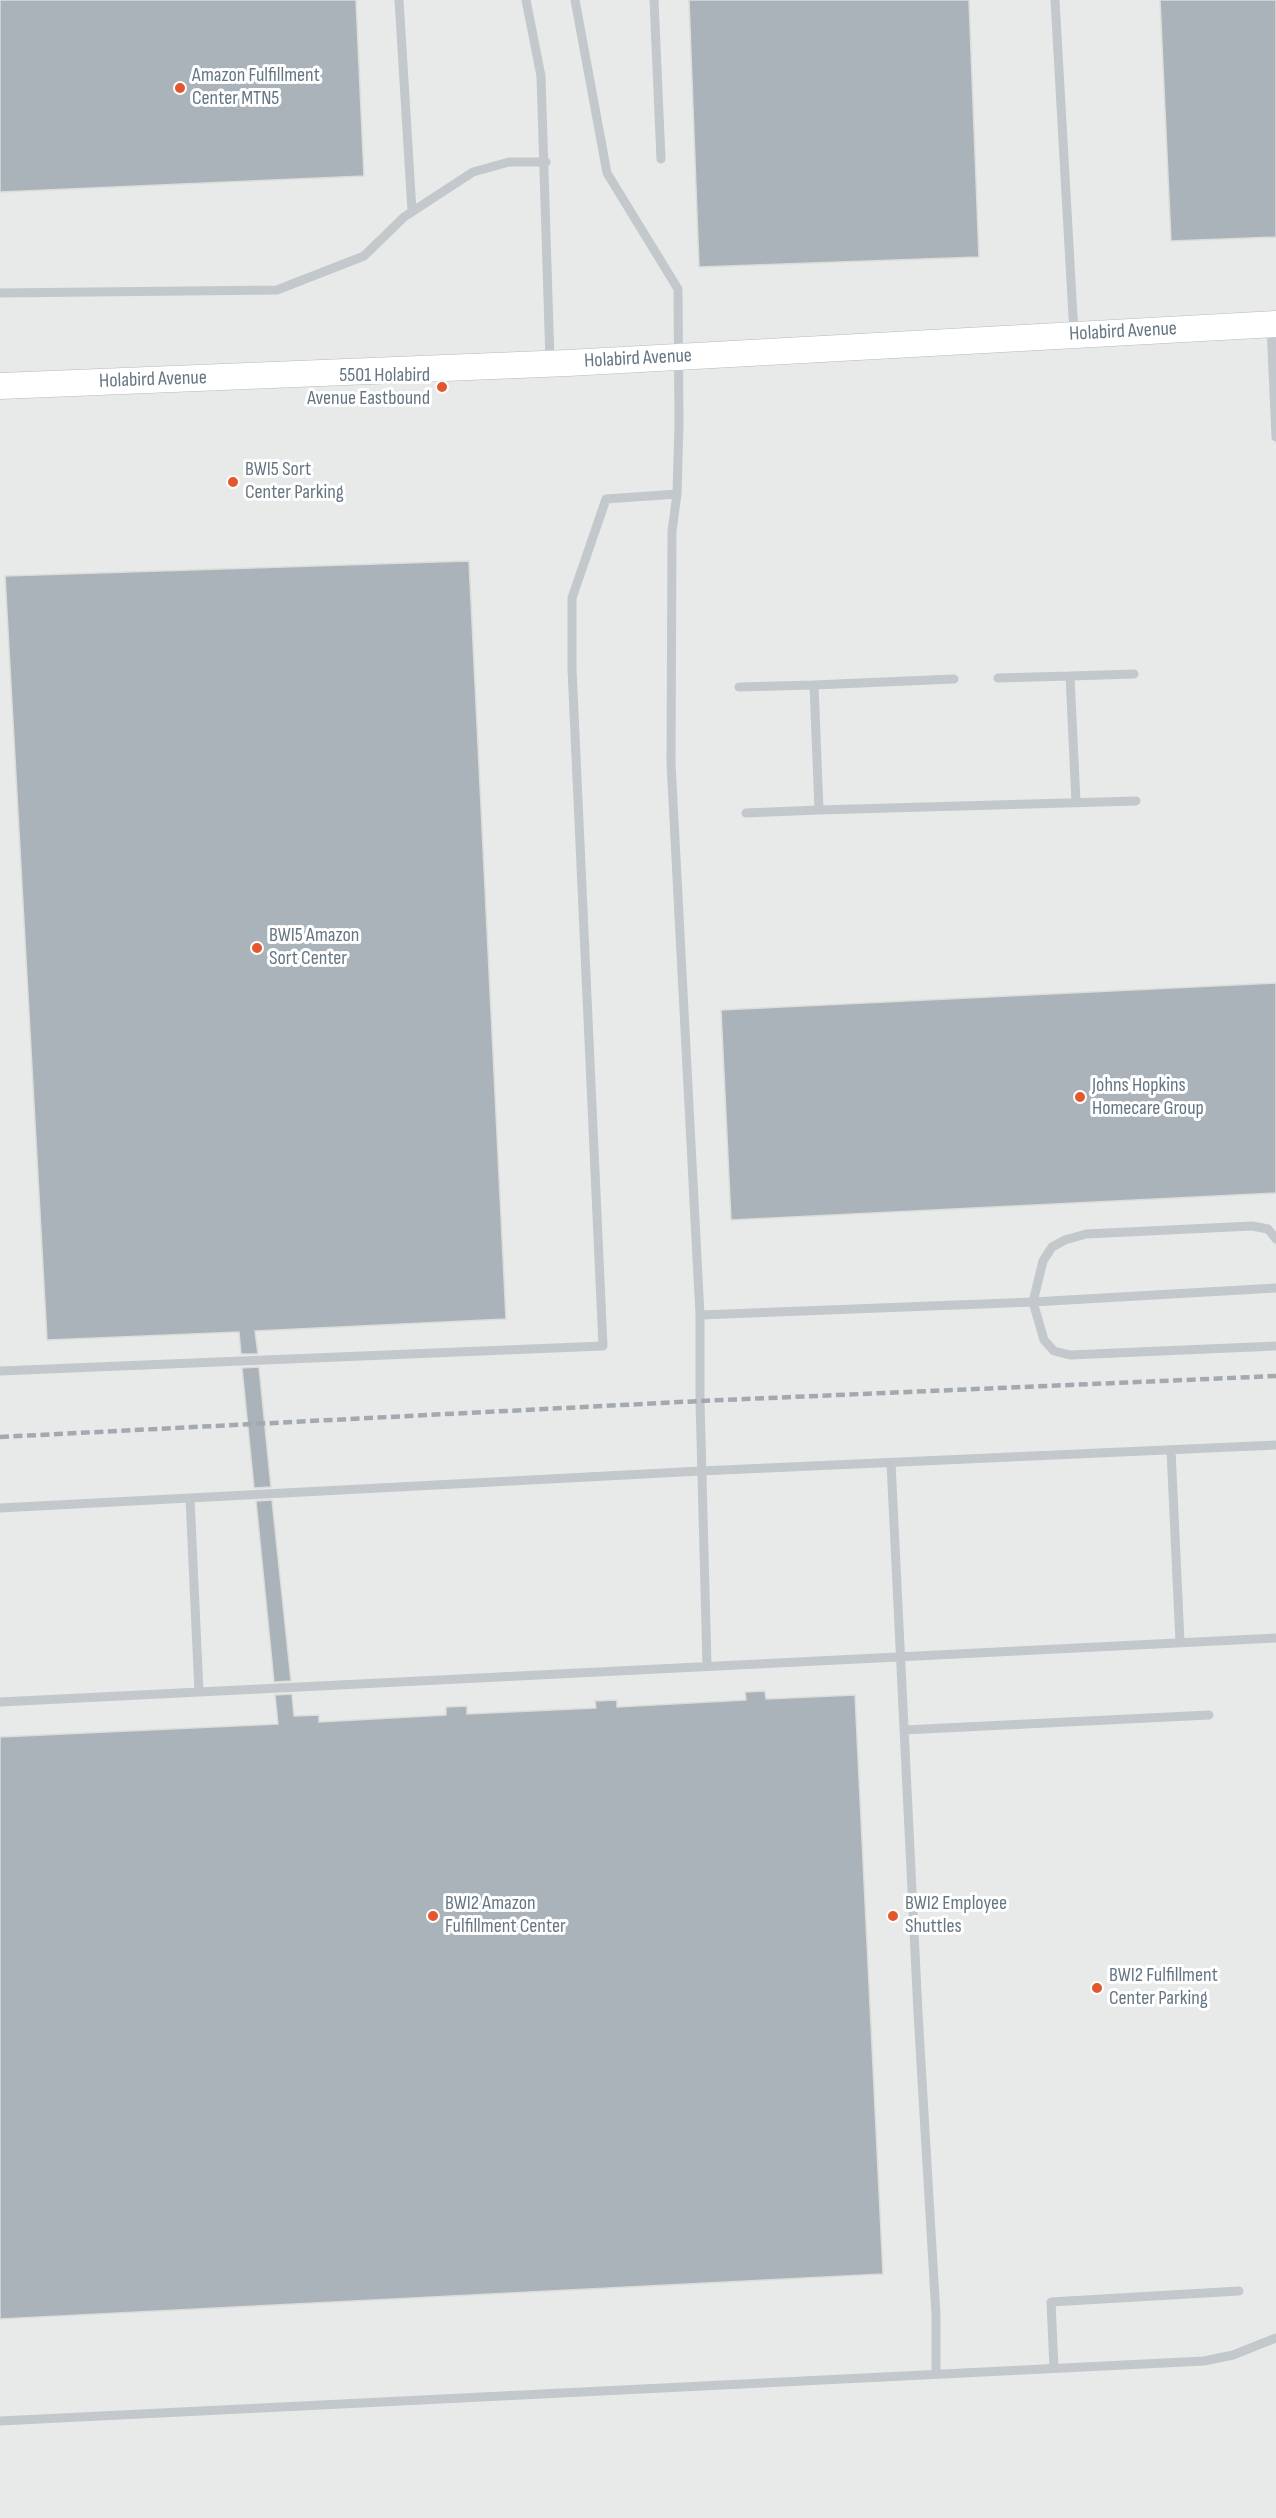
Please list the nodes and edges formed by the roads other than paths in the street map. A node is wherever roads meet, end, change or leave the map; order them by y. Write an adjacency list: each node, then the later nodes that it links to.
1 (399, 0): 8 (lane)
2 (526, 0): 7 (lane)
3 (575, 0): 12 (lane)
4 (654, 0): 6 (lane)
5 (1054, 0): 11 (lane)
6 (661, 159)
7 (546, 162): 8 (lane); 13 (lane)
8 (412, 211): 9 (lane)
9 (0, 293)
10 (1274, 324): 11 (main road, Holabird Avenue); 15 (lane)
11 (1074, 334): 12 (main road, Holabird Avenue)
12 (678, 357): 13 (main road, Holabird Avenue); 16 (lane)
13 (550, 363): 14 (main road, Holabird Avenue)
14 (0, 386)
15 (1276, 437)
16 (677, 494): 30 (lane); 32 (lane)
17 (1134, 675): 18 (lane)
18 (1070, 676): 19 (lane); 24 (lane)
19 (998, 678)
20 (954, 679): 21 (lane)
21 (814, 685): 22 (lane); 25 (lane)
22 (739, 687)
23 (1137, 801): 24 (lane)
24 (1076, 802): 25 (lane)
25 (819, 810): 26 (lane)
26 (746, 813)
27 (1276, 1239): 29 (lane)
28 (1276, 1288): 29 (lane)
29 (1033, 1302): 30 (lane); 31 (lane)
30 (700, 1315): 36 (lane)
31 (1276, 1346)
32 (0, 1371)
33 (1276, 1445): 34 (lane)
34 (1171, 1450): 35 (lane); 40 (lane)
35 (891, 1462): 36 (lane); 41 (lane)
36 (701, 1471): 37 (lane); 42 (lane)
37 (190, 1498): 38 (lane); 43 (lane)
38 (0, 1508)
39 (1276, 1638): 40 (lane)
40 (1180, 1642): 41 (lane)
41 (900, 1655): 42 (lane); 46 (lane)
42 (707, 1665): 43 (lane)
43 (199, 1692): 44 (lane)
44 (0, 1702)
45 (1209, 1715): 46 (lane)
46 (904, 1730): 50 (lane)
47 (1239, 2291): 49 (lane)
48 (1276, 2338): 49 (lane)
49 (1054, 2368): 50 (lane)
50 (936, 2374): 51 (lane)
51 (0, 2421)

